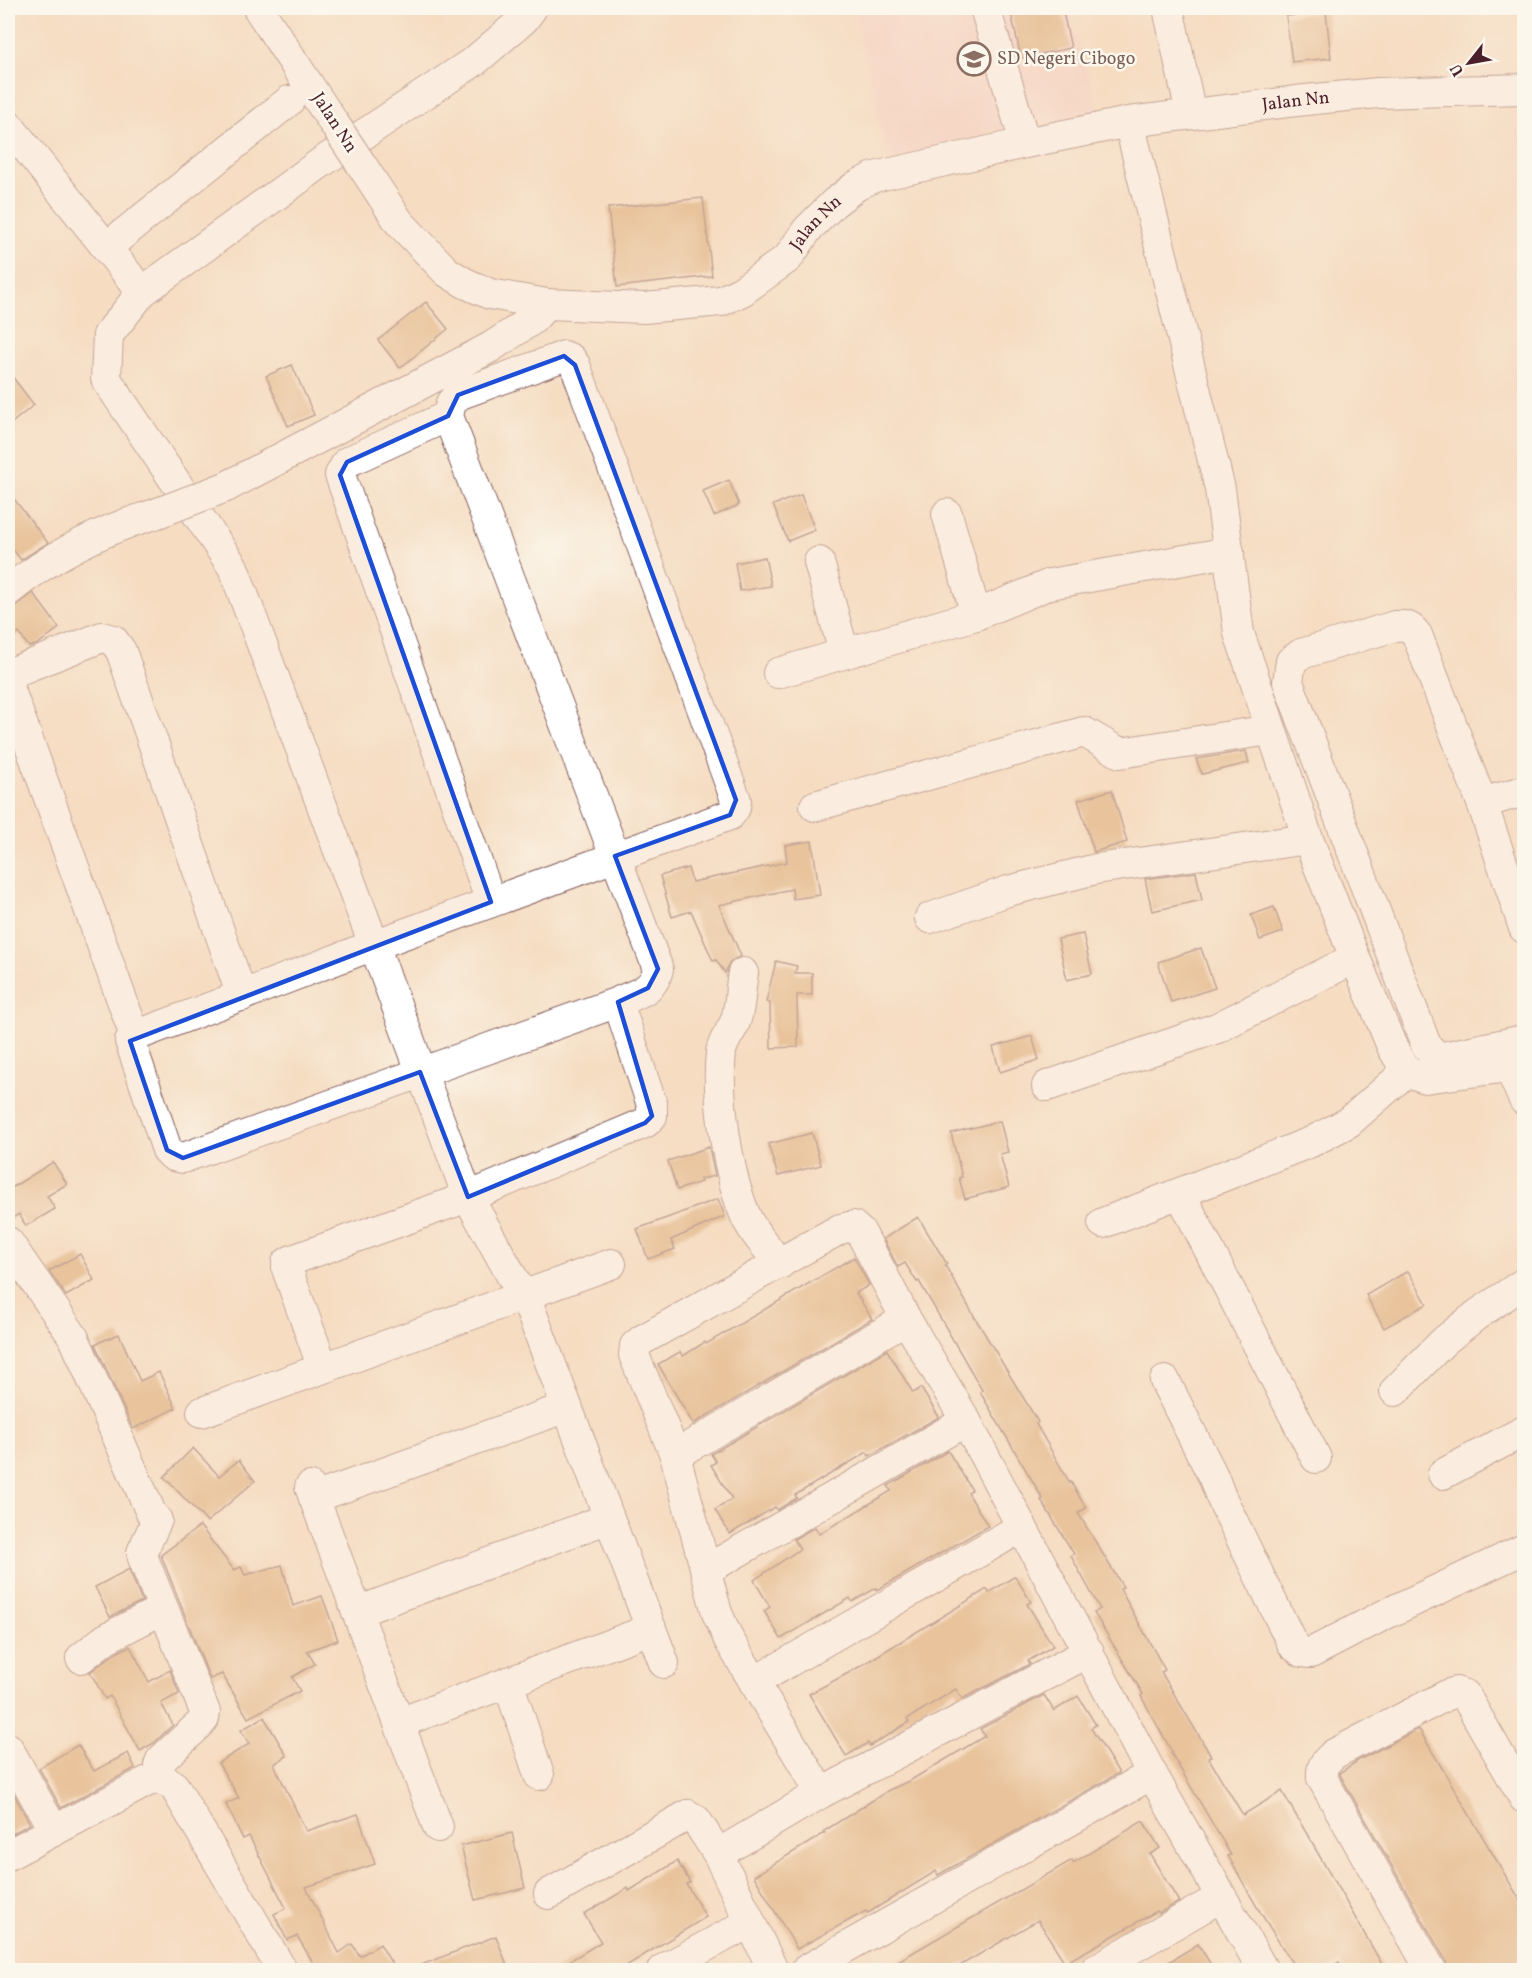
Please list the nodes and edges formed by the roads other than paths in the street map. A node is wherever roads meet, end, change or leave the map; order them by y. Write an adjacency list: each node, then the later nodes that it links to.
1 (258, 8): 13 (street, Jalan Nn, bridge)
2 (532, 8): 12 (street)
3 (985, 8): 10 (street)
4 (1168, 8): 7 (street)
5 (1524, 89): 7 (street, Jalan Nn)
6 (289, 101): 11 (street)
7 (1191, 114): 8 (street, Jalan Nn)
8 (1130, 122): 10 (street, Jalan Nn); 16 (street)
9 (8, 125): 11 (street)
10 (1025, 143): 13 (street, Jalan Nn)
11 (107, 247): 12 (street)
12 (142, 292): 31 (street)
13 (547, 304): 18 (street, bridge)
14 (448, 416): 27 (street); 27 (street); 28 (street)
15 (947, 514): 19 (street)
16 (1230, 552): 19 (street); 22 (street)
17 (819, 562): 20 (street)
18 (8, 591)
19 (976, 615): 20 (street)
20 (844, 653): 21 (street)
21 (778, 673)
22 (1270, 730): 25 (street); 26 (street)
23 (1524, 792): 24 (street)
24 (1482, 803): 30 (street); 37 (street)
25 (815, 806)
26 (1308, 839): 29 (street); 32 (street)
27 (615, 856): 28 (street); 35 (street)
28 (491, 902): 31 (street)
29 (930, 918)
30 (1524, 927)
31 (374, 945): 34 (street); 39 (street)
32 (1355, 957): 38 (street); 40 (street)
33 (743, 973): 47 (street)
34 (242, 996): 36 (street); 36 (street)
35 (618, 1002): 39 (street); 43 (street)
36 (135, 1036): 39 (street)
37 (1515, 1053): 38 (street); 41 (street)
38 (1407, 1071): 42 (street)
39 (420, 1072): 43 (street)
40 (1047, 1086)
41 (1524, 1100)
42 (1180, 1193): 44 (street); 59 (street)
43 (468, 1197): 49 (street); 51 (street)
44 (1103, 1223)
45 (8, 1242): 65 (street)
46 (611, 1264): 49 (street)
47 (780, 1264): 50 (street); 58 (street)
48 (1524, 1283): 53 (street)
49 (522, 1296): 51 (street); 54 (street)
50 (906, 1319): 56 (street); 58 (street)
51 (323, 1368): 55 (street)
52 (1165, 1381): 63 (street)
53 (1395, 1390)
54 (567, 1407): 61 (street); 66 (street)
55 (202, 1412)
56 (966, 1421): 62 (street); 64 (street)
57 (1524, 1431): 60 (street)
58 (675, 1455): 64 (street)
59 (1316, 1458)
60 (1443, 1474)
61 (609, 1518): 66 (street); 67 (street)
62 (1022, 1527): 68 (street); 72 (street)
63 (1524, 1549)
64 (706, 1570): 72 (street)
65 (163, 1609): 69 (street); 77 (street)
66 (357, 1612): 73 (street)
67 (651, 1629): 70 (street); 71 (street)
68 (1089, 1652): 75 (street); 78 (street)
69 (81, 1658)
70 (664, 1663)
71 (508, 1682): 73 (street); 76 (street)
72 (754, 1682): 78 (street)
73 (399, 1723): 80 (street)
74 (8, 1748): 81 (street)
75 (1152, 1774): 85 (street); 90 (street)
76 (539, 1775)
77 (162, 1779): 81 (street); 87 (street)
78 (821, 1793): 82 (street)
79 (1524, 1798): 93 (street)
80 (438, 1827)
81 (54, 1831): 83 (street)
82 (718, 1854): 84 (street); 86 (street)
83 (8, 1855)
84 (549, 1894)
85 (1221, 1897): 91 (street); 92 (street)
86 (749, 1923): 88 (street); 89 (street)
87 (282, 1971)
88 (662, 1971)
89 (773, 1971)
90 (806, 1971)
91 (1095, 1971)
92 (1263, 1971)
93 (1431, 1971)

